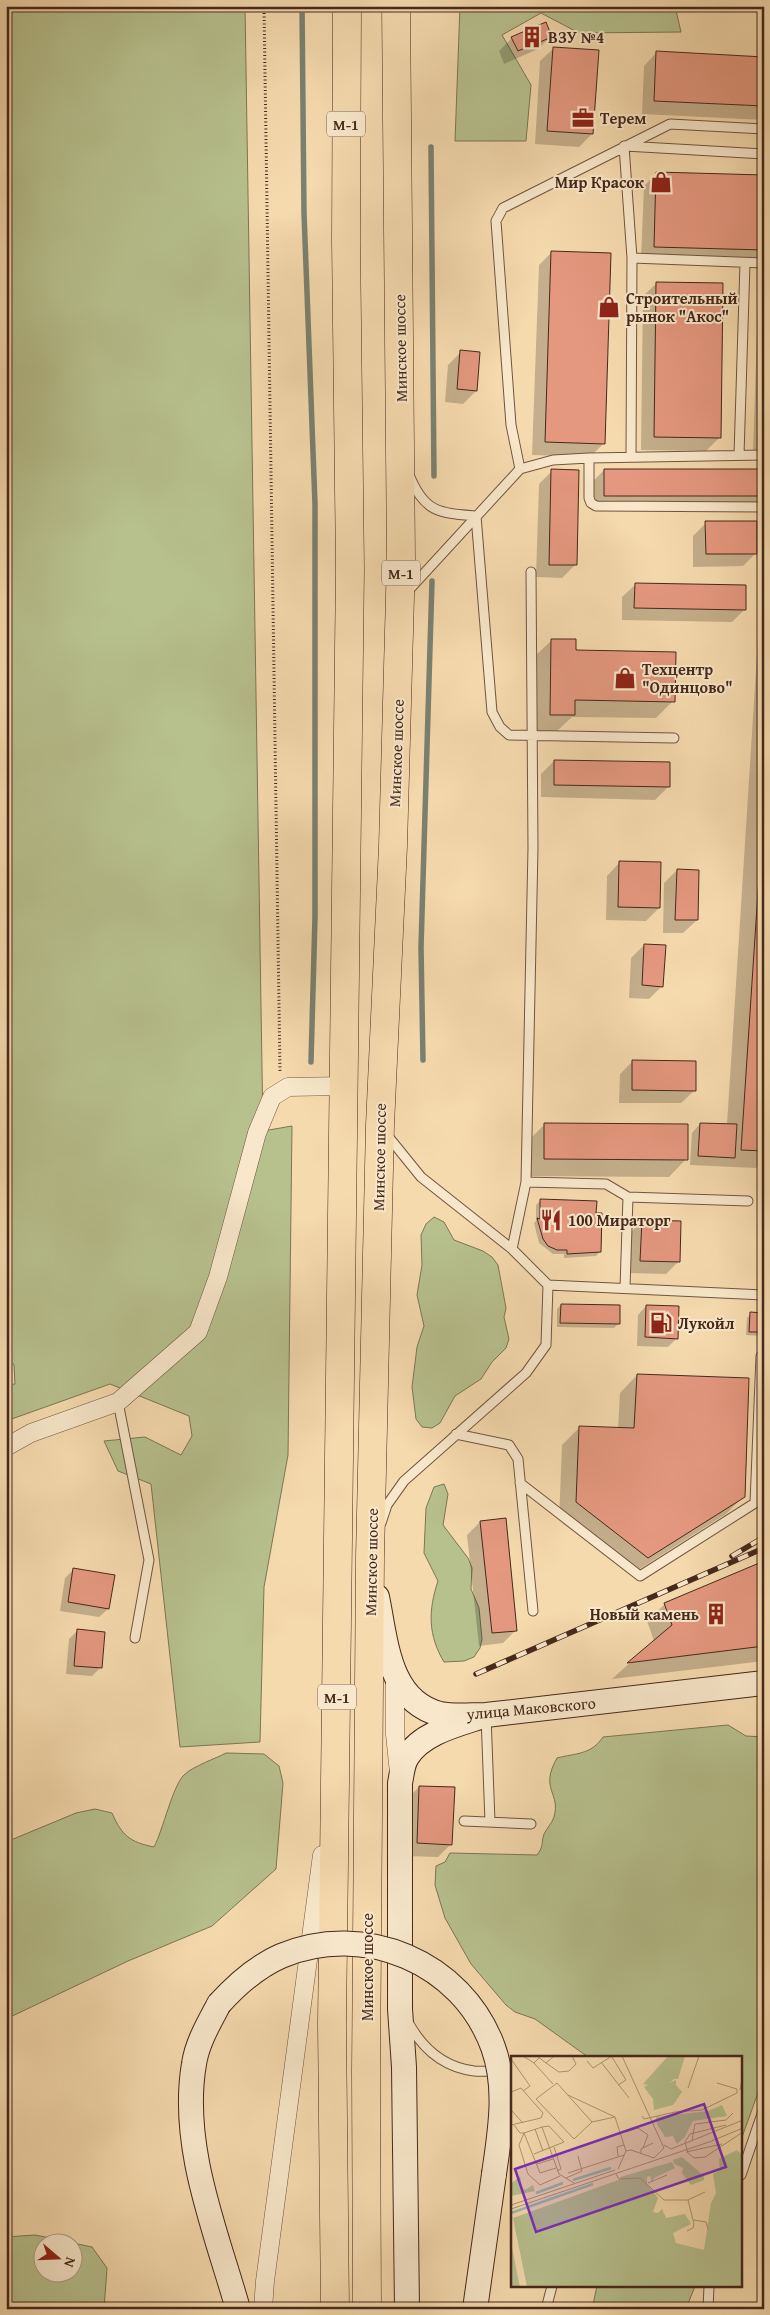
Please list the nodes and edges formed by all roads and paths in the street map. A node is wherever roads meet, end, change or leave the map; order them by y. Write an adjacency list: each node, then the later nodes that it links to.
1 (264, 6): 23 (path)
2 (347, 6): 22 (highway, Минское шоссе / М-1)
3 (396, 6): 12 (highway, Минское шоссе / М-1)
4 (764, 129): 5 (lane)
5 (624, 146): 6 (lane); 7 (lane); 15 (lane)
6 (764, 154)
7 (632, 258): 8 (lane); 13 (lane)
8 (745, 263): 9 (lane); 10 (lane)
9 (764, 263)
10 (739, 455): 11 (lane); 13 (lane)
11 (764, 455)
12 (402, 456): 17 (lane); 19 (highway, Минское шоссе / М-1)
13 (631, 456): 14 (lane)
14 (590, 458): 15 (lane); 16 (lane)
15 (520, 469): 17 (lane)
16 (764, 507)
17 (476, 516): 19 (lane); 20 (lane)
18 (530, 572): 20 (lane)
19 (400, 600): 24 (highway, Минское шоссе / М-1)
20 (530, 736): 21 (lane); 25 (lane)
21 (674, 738)
22 (343, 1086): 23 (street); 43 (highway, Минское шоссе / М-1)
23 (280, 1092): 33 (street)
24 (380, 1125): 28 (lane); 37 (highway, Минское шоссе / М-1)
25 (526, 1182): 26 (lane); 28 (lane)
26 (628, 1196): 27 (lane); 30 (lane)
27 (748, 1201)
28 (512, 1249): 29 (lane)
29 (548, 1285): 30 (lane); 34 (lane)
30 (625, 1288): 31 (lane)
31 (764, 1295)
32 (761, 1356): 36 (lane)
33 (118, 1402): 35 (street); 39 (lane)
34 (456, 1434): 36 (lane); 37 (lane)
35 (6, 1447)
36 (520, 1483): 38 (lane)
37 (370, 1562): 40 (main road, улица Маковского); 57 (highway, Минское шоссе / М-1)
38 (533, 1611)
39 (135, 1638)
40 (395, 1675): 42 (main road, улица Маковского); 44 (street)
41 (764, 1683): 42 (main road, улица Маковского)
42 (486, 1715): 44 (main road); 46 (lane)
43 (336, 1725): 55 (street); 56 (highway, Минское шоссе / М-1)
44 (400, 1783): 48 (main road)
45 (464, 1821): 46 (lane)
46 (490, 1822): 47 (lane)
47 (531, 1824)
48 (400, 2009): 49 (lane); 58 (main road)
49 (511, 2071)
50 (764, 2108): 51 (lane)
51 (742, 2172)
52 (551, 2288): 60 (lane)
53 (709, 2288): 61 (lane)
54 (238, 2309): 59 (main road, bridge)
55 (263, 2309)
56 (335, 2309)
57 (367, 2309)
58 (407, 2309)
59 (475, 2309)
60 (546, 2309)
61 (708, 2309)

